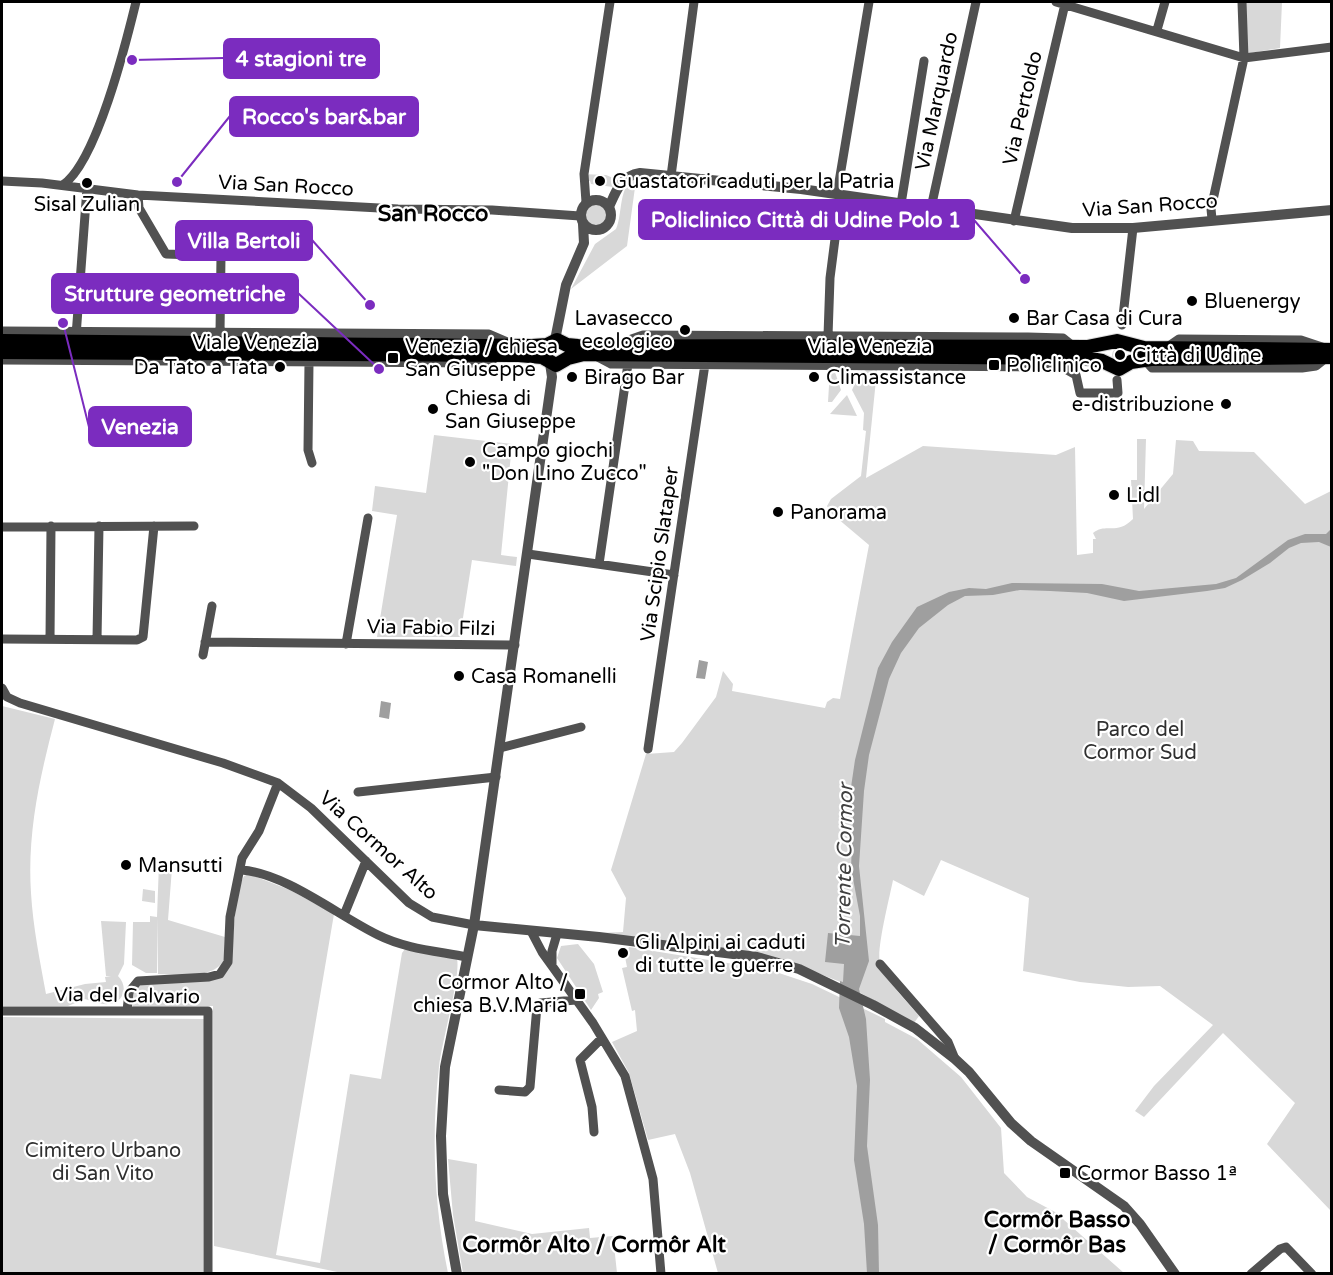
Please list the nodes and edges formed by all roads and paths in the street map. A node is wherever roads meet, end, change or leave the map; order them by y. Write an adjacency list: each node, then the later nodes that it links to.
1 (136, 2): 13 (street)
2 (610, 2): 20 (street)
3 (694, 2): 14 (street)
4 (868, 2): 18 (street)
5 (976, 2): 23 (street, Via Marquardo)
6 (1165, 2): 9 (street)
7 (1242, 2): 11 (street)
8 (1061, 3): 9 (street); 27 (street, Via Pertoldo)
9 (1156, 30): 11 (street)
10 (1332, 47): 11 (street)
11 (1244, 58): 26 (street)
12 (924, 62): 21 (street)
13 (82, 162): 16 (street); 17 (street)
14 (671, 176): 18 (street, Via San Rocco); 20 (street, Via San Rocco)
15 (2, 181): 16 (street, Via San Rocco)
16 (63, 185): 17 (street, Via San Rocco)
17 (82, 188): 19 (street, Via San Rocco); 33 (street)
18 (837, 194): 21 (street, Via San Rocco)
19 (138, 195): 25 (street, Via San Rocco); 32 (street)
20 (598, 202): 25 (street); 29 (street)
21 (901, 204): 23 (street, Via San Rocco)
22 (839, 208): 34 (street)
23 (931, 208): 27 (street, Via San Rocco)
24 (1332, 210): 26 (street, Via San Rocco)
25 (578, 217): 29 (street); 30 (street)
26 (1212, 219): 28 (street, Via San Rocco)
27 (1014, 221): 28 (street, Via San Rocco)
28 (1133, 228): 36 (street)
29 (599, 230): 30 (street)
30 (584, 243): 42 (street)
31 (2, 331): 33 (street, Viale Venezia)
32 (220, 333): 33 (street, Viale Venezia); 39 (street, Viale Venezia)
33 (76, 336): 35 (main road, Viale Venezia); 39 (main road, Viale Venezia)
34 (828, 336): 37 (street, Viale Venezia); 38 (street, Viale Venezia)
35 (2, 341)
36 (1120, 343): 38 (main road, Viale Venezia); 41 (main road, Viale Venezia); 48 (main road, Viale Venezia); 48 (main road, Viale Venezia)
37 (611, 346): 38 (main road, Viale Venezia); 42 (main road, Viale Venezia)
38 (1073, 346)
39 (511, 350): 40 (main road, Viale Venezia); 42 (main road, Viale Venezia); 45 (street, Viale Venezia)
40 (2, 352)
41 (1329, 353): 48 (main road, Viale Venezia)
42 (556, 354): 43 (main road, Viale Venezia); 56 (street)
43 (594, 355): 46 (street, Viale Venezia); 48 (main road, Viale Venezia)
44 (2, 360): 45 (street, Viale Venezia)
45 (309, 362): 49 (street)
46 (628, 364): 47 (street, Viale Venezia); 57 (street)
47 (705, 364): 48 (street, Viale Venezia); 58 (street, Via Scipio Slataper)
48 (1122, 367)
49 (312, 463)
50 (368, 518): 64 (street, Via Fabio Filzi)
51 (2, 526): 52 (street)
52 (51, 526): 53 (street); 61 (street)
53 (99, 526): 54 (street); 62 (street)
54 (154, 526): 55 (street); 62 (street)
55 (194, 526)
56 (528, 554): 57 (street); 65 (street)
57 (599, 564): 58 (street)
58 (674, 575): 70 (street, Via Scipio Slataper)
59 (212, 606): 63 (street)
60 (2, 639): 61 (street)
61 (50, 639): 62 (street)
62 (97, 639)
63 (205, 642): 64 (street, Via Fabio Filzi); 66 (street)
64 (346, 644): 65 (street, Via Fabio Filzi)
65 (515, 645): 69 (street)
66 (203, 655)
67 (2, 693): 72 (street, Via Cormor Alto)
68 (581, 727): 69 (street)
69 (500, 748): 71 (street)
70 (648, 749)
71 (496, 777): 73 (street); 77 (street)
72 (278, 783): 74 (street, Via Cormor Alto); 75 (street)
73 (358, 792)
74 (366, 861): 76 (street); 77 (street, Via Cormor Alto)
75 (242, 870): 76 (street); 85 (street)
76 (344, 915): 80 (street)
77 (474, 926): 78 (street, Via Cormor Alto); 80 (street)
78 (532, 933): 79 (street, Via Cormor Alto); 82 (street)
79 (557, 934): 82 (street); 87 (street, Via Cormor Alto)
80 (467, 957): 91 (street)
81 (880, 964): 87 (street)
82 (552, 965): 83 (street)
83 (576, 1000): 86 (street); 88 (street)
84 (2, 1011): 85 (street, Via del Calvario)
85 (127, 1011): 90 (street, Via del Calvario)
86 (602, 1038): 89 (street); 92 (street)
87 (955, 1059): 93 (street, Via Cormor Alto)
88 (499, 1090)
89 (594, 1132)
90 (208, 1274)
91 (457, 1274)
92 (661, 1274)
93 (1175, 1274)
94 (1251, 1274): 95 (street)
95 (1312, 1274)

